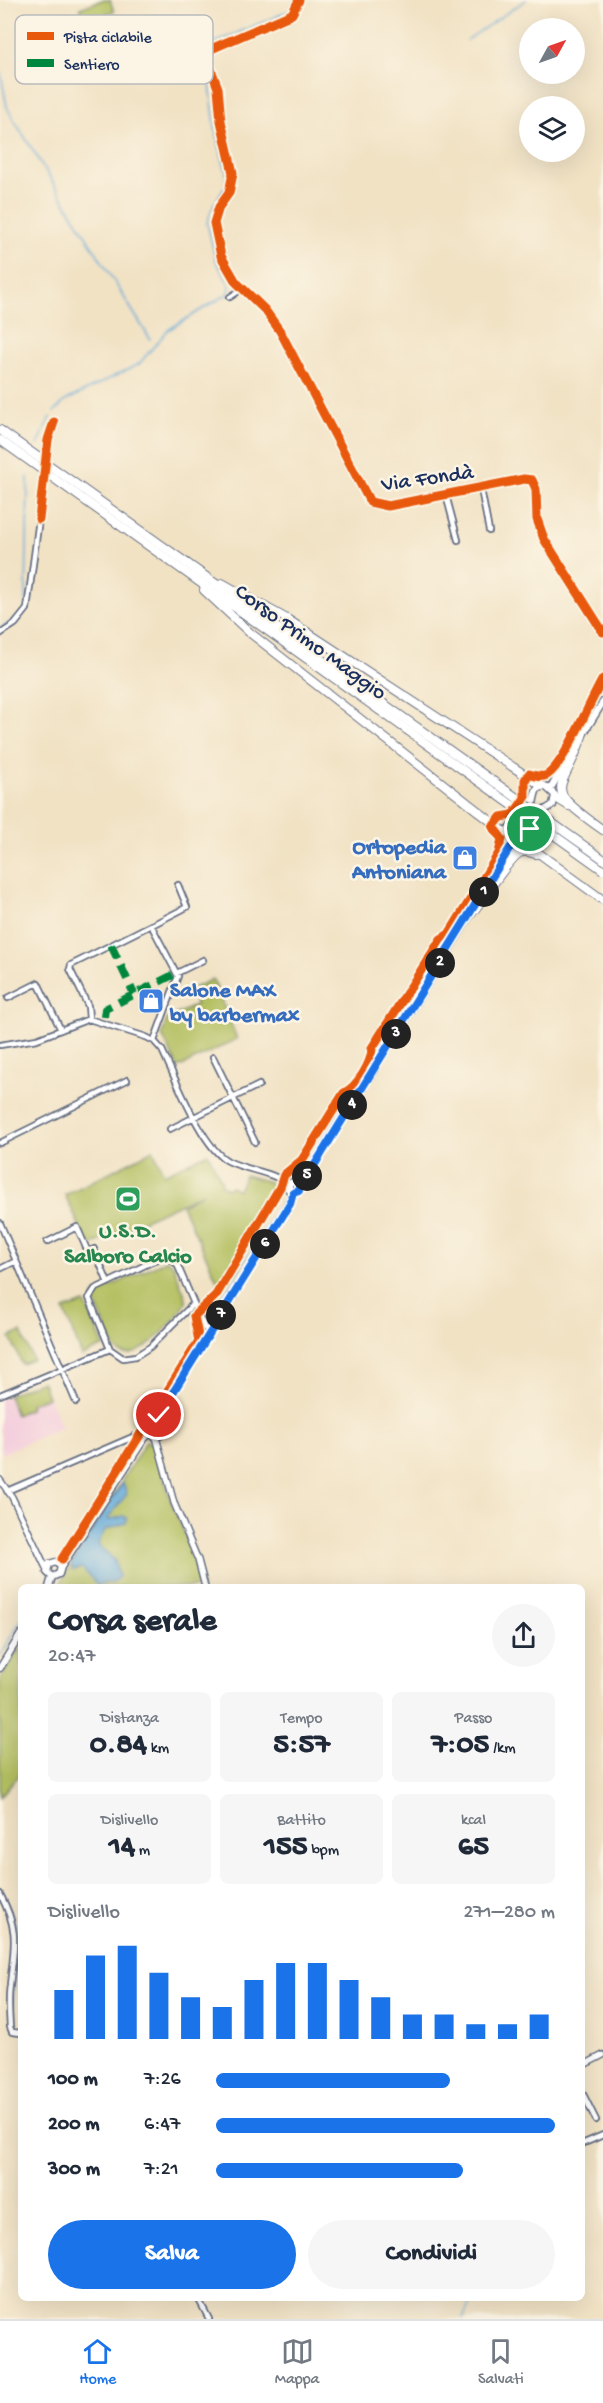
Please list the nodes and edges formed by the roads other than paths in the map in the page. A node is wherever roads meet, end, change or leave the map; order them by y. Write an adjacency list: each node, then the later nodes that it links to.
1 (299, 0): 2 (street, Via Fondà)
2 (213, 48)
3 (213, 75): 4 (street, Via Fondà)
4 (242, 289): 5 (street); 9 (street, Via Fondà)
5 (230, 297)
6 (0, 430): 13 (highway, Corso Primo Maggio)
7 (0, 440): 13 (highway, Corso Primo Maggio)
8 (481, 489): 9 (street, Via Fondà); 11 (street, Via Fondà); 14 (street, Via Fondà)
9 (446, 495): 12 (street, Via Fondà)
10 (39, 519): 15 (street)
11 (489, 531)
12 (458, 540)
13 (166, 554): 17 (highway, Corso Primo Maggio); 19 (highway); 24 (highway)
14 (603, 632)
15 (0, 633)
16 (603, 702): 18 (main road)
17 (409, 726): 28 (highway, Corso Primo Maggio, bridge); 29 (highway, Corso Primo Maggio, bridge)
18 (584, 733): 20 (main road); 22 (highway)
19 (542, 786): 20 (main road); 24 (main road)
20 (551, 788): 21 (main road)
21 (556, 798): 22 (highway); 26 (main road)
22 (570, 806): 23 (highway)
23 (603, 830)
24 (506, 833): 25 (main road)
25 (513, 845): 26 (main road); 32 (main road)
26 (522, 846): 27 (highway)
27 (538, 854): 31 (highway); 32 (highway)
28 (603, 859)
29 (603, 870)
30 (178, 885): 33 (street)
31 (603, 900)
32 (471, 914): 50 (main road)
33 (152, 926): 35 (street); 37 (street)
34 (203, 960): 35 (street)
35 (177, 973): 39 (street)
36 (8, 998): 38 (street)
37 (89, 1019): 38 (street); 39 (street)
38 (61, 1030): 40 (street)
39 (154, 1041): 45 (street)
40 (0, 1045)
41 (213, 1058): 44 (street)
42 (127, 1080): 48 (street)
43 (259, 1085): 44 (street)
44 (233, 1097): 45 (street); 47 (street)
45 (195, 1116): 46 (street); 49 (street)
46 (170, 1129)
47 (255, 1142)
48 (0, 1143)
49 (289, 1184): 50 (main road); 51 (main road)
50 (299, 1184): 51 (main road)
51 (293, 1193): 58 (main road)
52 (0, 1223): 54 (street)
53 (47, 1242): 56 (street)
54 (16, 1261): 55 (street); 60 (street)
55 (0, 1269)
56 (108, 1283): 57 (street); 59 (street)
57 (193, 1304): 58 (street); 59 (street)
58 (210, 1333): 63 (main road)
59 (110, 1349): 60 (street)
60 (62, 1368): 61 (street); 62 (street)
61 (0, 1395)
62 (76, 1402)
63 (157, 1424): 64 (main road); 64 (main road)
64 (153, 1435): 65 (main road); 73 (street)
65 (144, 1439): 67 (street); 69 (main road)
66 (0, 1480): 67 (street)
67 (6, 1491): 68 (street)
68 (41, 1553): 69 (street); 70 (street)
69 (58, 1565): 70 (main road); 71 (main road)
70 (46, 1568): 71 (main road)
71 (52, 1577): 72 (main road)
72 (51, 1584)
73 (204, 1584)
74 (18, 1640): 75 (main road)
75 (0, 1668)
76 (0, 1894): 77 (street)
77 (18, 2033)
78 (603, 2056): 79 (street)
79 (585, 2065)
80 (585, 2098): 81 (street)
81 (596, 2120)
82 (603, 2135): 83 (street)
83 (585, 2143)
84 (200, 2301): 85 (street)
85 (209, 2319)

